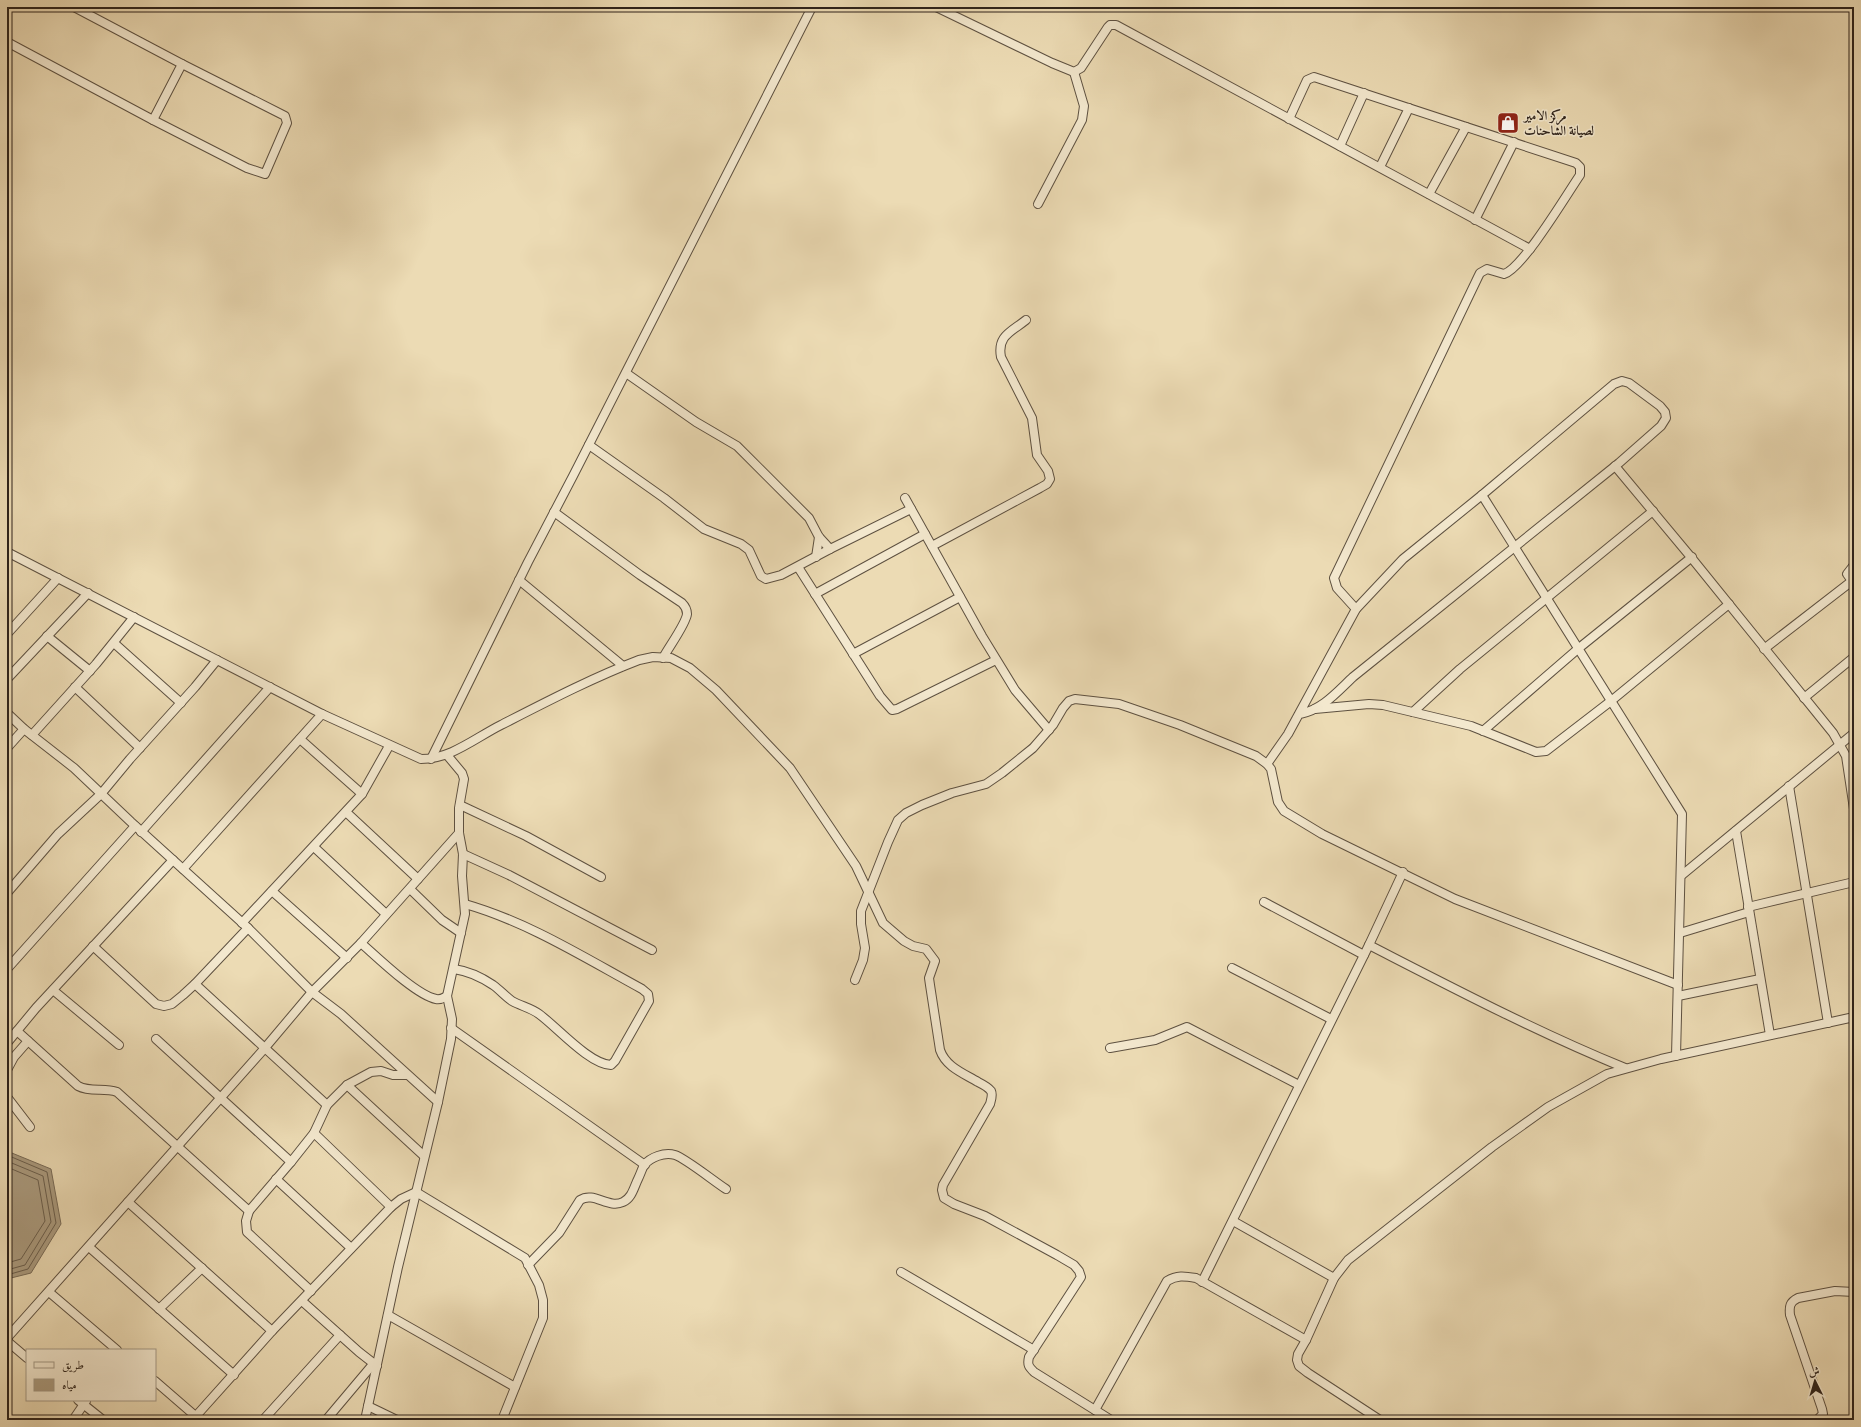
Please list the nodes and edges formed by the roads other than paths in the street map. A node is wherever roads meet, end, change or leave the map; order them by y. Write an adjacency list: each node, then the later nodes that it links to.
1 (74, 7): 5 (street)
2 (812, 7): 20 (street)
3 (936, 7): 6 (street)
4 (7, 42): 10 (street)
5 (182, 64): 10 (street); 10 (street)
6 (1074, 72): 9 (street); 16 (street)
7 (1364, 93): 8 (street); 9 (street); 13 (street)
8 (1409, 108): 11 (street); 14 (street)
9 (1289, 119): 13 (street)
10 (154, 120)
11 (1466, 127): 12 (street); 15 (street)
12 (1514, 142): 17 (street); 18 (street)
13 (1340, 146): 14 (street)
14 (1380, 167): 15 (street)
15 (1429, 194): 17 (street)
16 (1038, 204)
17 (1475, 220): 18 (street)
18 (1530, 248): 46 (street)
19 (1026, 320): 30 (street)
20 (626, 373): 21 (street); 29 (street)
21 (589, 445): 27 (street); 37 (street)
22 (1615, 466): 23 (street); 26 (street); 31 (street)
23 (1482, 495): 31 (street); 46 (street)
24 (905, 498): 25 (street)
25 (911, 510): 28 (street); 32 (street)
26 (1653, 511): 35 (street); 44 (street)
27 (554, 512): 39 (street); 55 (street)
28 (925, 534): 30 (street); 42 (street)
29 (819, 537): 32 (street); 34 (street)
30 (932, 546): 43 (street)
31 (1515, 548): 44 (street); 66 (street)
32 (830, 549): 34 (street)
33 (7, 552): 38 (street)
34 (816, 557): 37 (street)
35 (1692, 557): 45 (street); 51 (street)
36 (1854, 565): 40 (street)
37 (798, 567): 42 (street)
38 (58, 578): 41 (street); 48 (street)
39 (519, 580): 58 (street); 82 (street)
40 (1853, 583): 52 (street)
41 (88, 593): 47 (street); 49 (street)
42 (815, 594): 53 (street)
43 (960, 597): 53 (street); 57 (street)
44 (1547, 599): 51 (street); 67 (street)
45 (1729, 604): 52 (street); 64 (street)
46 (1356, 609): 70 (street)
47 (134, 617): 50 (street); 56 (street)
48 (7, 634)
49 (47, 636): 59 (street); 60 (street)
50 (114, 643): 59 (street); 65 (street)
51 (1578, 648): 64 (street); 73 (street)
52 (1764, 649): 63 (street)
53 (853, 654): 57 (street)
54 (1854, 657): 63 (street)
55 (662, 658): 58 (street); 105 (street)
56 (217, 660): 62 (street); 65 (street)
57 (996, 660): 72 (street)
58 (623, 666): 81 (street)
59 (90, 671): 61 (street)
60 (7, 679)
61 (75, 687): 75 (street); 80 (street)
62 (270, 687): 69 (street); 90 (street)
63 (1804, 698): 77 (street)
64 (1611, 701): 73 (street); 98 (street)
65 (181, 703): 80 (street)
66 (1315, 709): 67 (street); 70 (street)
67 (1413, 712): 73 (street)
68 (7, 713): 71 (street)
69 (322, 714): 76 (street); 78 (street)
70 (1300, 714): 83 (street)
71 (24, 729): 75 (street); 79 (street)
72 (1049, 730): 83 (street); 105 (street)
73 (1483, 731)
74 (1854, 733): 77 (street)
75 (32, 735): 85 (street)
76 (300, 739): 86 (street); 96 (street)
77 (1841, 744): 84 (street); 88 (street)
78 (389, 746): 82 (street); 86 (street)
79 (7, 748)
80 (140, 748): 85 (street)
81 (447, 755): 82 (street); 87 (street)
82 (431, 759)
83 (1267, 764): 97 (street)
84 (1789, 786): 91 (street); 106 (street)
85 (101, 794): 90 (street); 104 (street)
86 (362, 794): 89 (street)
87 (460, 805): 92 (street); 99 (street)
88 (1854, 809)
89 (346, 812): 93 (street); 100 (street)
90 (138, 829): 95 (street); 121 (street)
91 (1736, 831): 98 (street); 109 (street)
92 (459, 833): 94 (street); 100 (street)
93 (314, 847): 103 (street); 110 (street)
94 (463, 854): 108 (street); 117 (street)
95 (172, 860): 96 (street); 116 (street)
96 (182, 869): 111 (street)
97 (1403, 872): 115 (street); 126 (street)
98 (1682, 875): 112 (street)
99 (601, 877)
100 (418, 879): 102 (street)
101 (1854, 882): 106 (street)
102 (410, 889): 110 (street); 113 (street)
103 (272, 891): 111 (street); 119 (street)
104 (7, 893)
105 (869, 893): 124 (street); 184 (street)
106 (1807, 893): 109 (street); 133 (street)
107 (1264, 902): 118 (street)
108 (466, 904): 113 (street); 122 (street)
109 (1748, 910): 112 (street); 123 (street)
110 (386, 914): 114 (street)
111 (245, 925): 125 (street); 128 (street)
112 (1680, 932): 126 (street)
113 (461, 933): 122 (street)
114 (361, 943): 119 (street); 129 (street)
115 (1369, 945): 118 (street); 144 (street)
116 (93, 946): 125 (street); 127 (street)
117 (652, 950)
118 (1364, 955): 132 (street)
119 (347, 958): 128 (street)
120 (1232, 968): 132 (street)
121 (7, 969)
122 (454, 969): 129 (street)
123 (1760, 979): 130 (street); 136 (street)
124 (855, 980)
125 (195, 984): 142 (street)
126 (1678, 985): 130 (street)
127 (53, 990): 135 (street); 140 (street)
128 (312, 992): 142 (street); 146 (street)
129 (447, 996): 134 (street)
130 (1678, 996): 143 (street)
131 (1854, 1017): 133 (street)
132 (1331, 1019): 148 (street)
133 (1828, 1023): 136 (street)
134 (452, 1028): 151 (street); 158 (street)
135 (17, 1031): 138 (street); 139 (street)
136 (1770, 1035): 143 (street)
137 (156, 1039): 150 (street)
138 (28, 1041): 145 (street); 155 (street)
139 (7, 1043)
140 (119, 1045)
141 (1110, 1048): 148 (street)
142 (264, 1049): 150 (street); 152 (street)
143 (1676, 1056): 144 (street)
144 (1625, 1068): 171 (street)
145 (7, 1070)
146 (407, 1075): 147 (street); 151 (street)
147 (347, 1085): 152 (street); 156 (street)
148 (1299, 1085): 165 (street)
149 (7, 1097): 153 (street)
150 (221, 1098): 155 (street); 157 (street)
151 (438, 1102): 156 (street)
152 (327, 1105): 154 (street)
153 (30, 1127)
154 (314, 1133): 157 (street); 163 (street)
155 (177, 1147): 162 (street); 164 (street)
156 (424, 1156): 161 (street)
157 (291, 1162): 159 (street)
158 (644, 1165): 160 (street); 168 (street)
159 (276, 1180): 164 (street); 167 (street)
160 (726, 1189)
161 (416, 1192): 163 (street); 168 (street); 178 (street)
162 (128, 1202): 166 (street); 169 (street)
163 (391, 1207): 167 (street)
164 (249, 1211): 173 (street)
165 (1233, 1221): 171 (street); 172 (street)
166 (89, 1247): 174 (street); 177 (street)
167 (351, 1248): 173 (street)
168 (528, 1265): 189 (street)
169 (202, 1268): 177 (street); 179 (street)
170 (901, 1272): 184 (street)
171 (1334, 1278): 182 (street)
172 (1202, 1282): 182 (street); 192 (street)
173 (311, 1291): 176 (street)
174 (49, 1292): 181 (street); 183 (street)
175 (1854, 1292): 203 (street)
176 (302, 1301): 179 (street); 180 (street)
177 (159, 1309): 187 (street)
178 (388, 1315): 186 (street); 189 (street)
179 (272, 1331): 187 (street)
180 (340, 1336): 186 (street); 196 (street)
181 (7, 1339): 185 (street)
182 (1306, 1340): 202 (street)
183 (116, 1349)
184 (1034, 1350): 192 (street)
185 (26, 1357)
186 (375, 1364): 191 (street); 197 (street)
187 (234, 1375): 193 (street)
188 (156, 1382): 193 (street)
189 (514, 1387): 200 (street)
190 (82, 1401): 194 (street); 195 (street)
191 (368, 1406): 198 (street); 199 (street)
192 (1095, 1410): 201 (street)
193 (198, 1418)
194 (73, 1420)
195 (102, 1420)
196 (263, 1420)
197 (326, 1420)
198 (365, 1420)
199 (397, 1420)
200 (502, 1420)
201 (1111, 1420)
202 (1380, 1420)
203 (1817, 1420)

